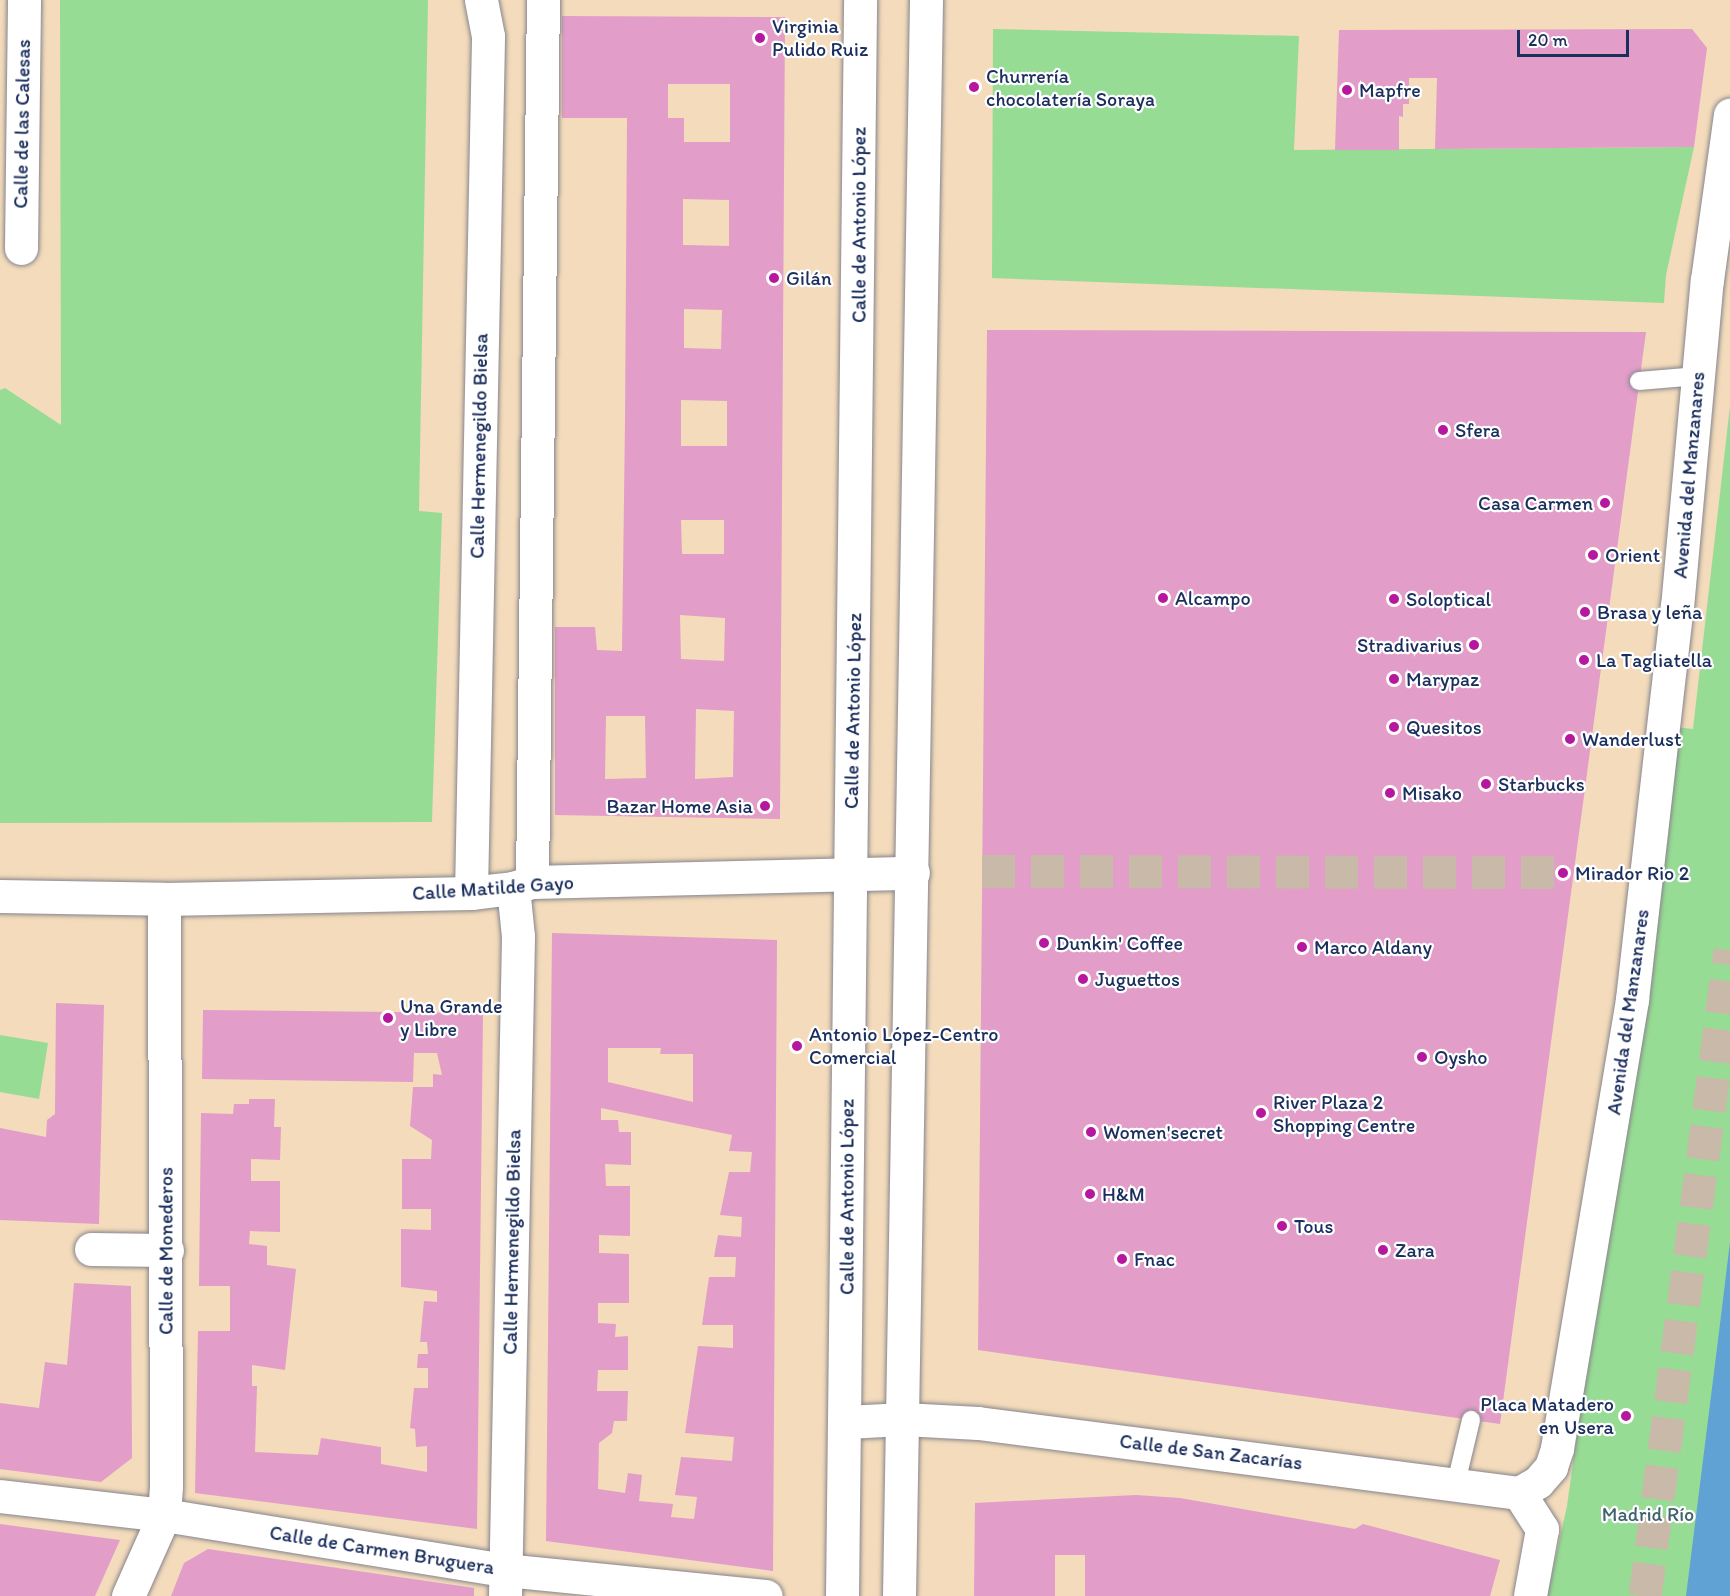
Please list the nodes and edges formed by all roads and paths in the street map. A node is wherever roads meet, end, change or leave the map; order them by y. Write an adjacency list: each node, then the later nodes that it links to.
1 (24, 0): 7 (street, Calle de las Calesas)
2 (481, 0): 13 (street, Calle Hermenegildo Bielsa)
3 (543, 0): 12 (street, Calle Hermenegildo Bielsa)
4 (860, 0): 11 (street, Calle de Antonio López)
5 (926, 0): 10 (street)
6 (1730, 115): 8 (street, Avenida del Manzanares)
7 (21, 248)
8 (1698, 376): 9 (lane); 22 (street, Avenida del Manzanares)
9 (1639, 381)
10 (913, 873): 11 (street, Calle Matilde Gayo); 18 (street)
11 (850, 875): 12 (street, Calle Matilde Gayo); 20 (street, Calle de Antonio López)
12 (522, 885): 13 (street, Calle Matilde Gayo); 25 (street, Calle Hermenegildo Bielsa)
13 (471, 893): 15 (street, Calle Matilde Gayo)
14 (0, 896): 15 (street, Calle Matilde Gayo)
15 (164, 899): 17 (street, Calle de Monederos)
16 (91, 1249): 17 (street)
17 (167, 1250): 24 (street, Calle de Monederos)
18 (903, 1419): 20 (street); 21 (street, Calle de San Zacarías); 29 (street)
19 (1471, 1420): 21 (lane)
20 (846, 1422): 28 (street, Calle de Antonio López)
21 (1456, 1483): 22 (street, Calle de San Zacarías)
22 (1509, 1491): 30 (street)
23 (0, 1496): 24 (street, Calle de Carmen Bruguera)
24 (164, 1515): 25 (street, Calle de Carmen Bruguera); 26 (street, Calle de Monederos)
25 (505, 1583): 27 (street, Calle de Carmen Bruguera)
26 (128, 1596)
27 (766, 1596)
28 (842, 1596)
29 (899, 1596)
30 (1530, 1596)

